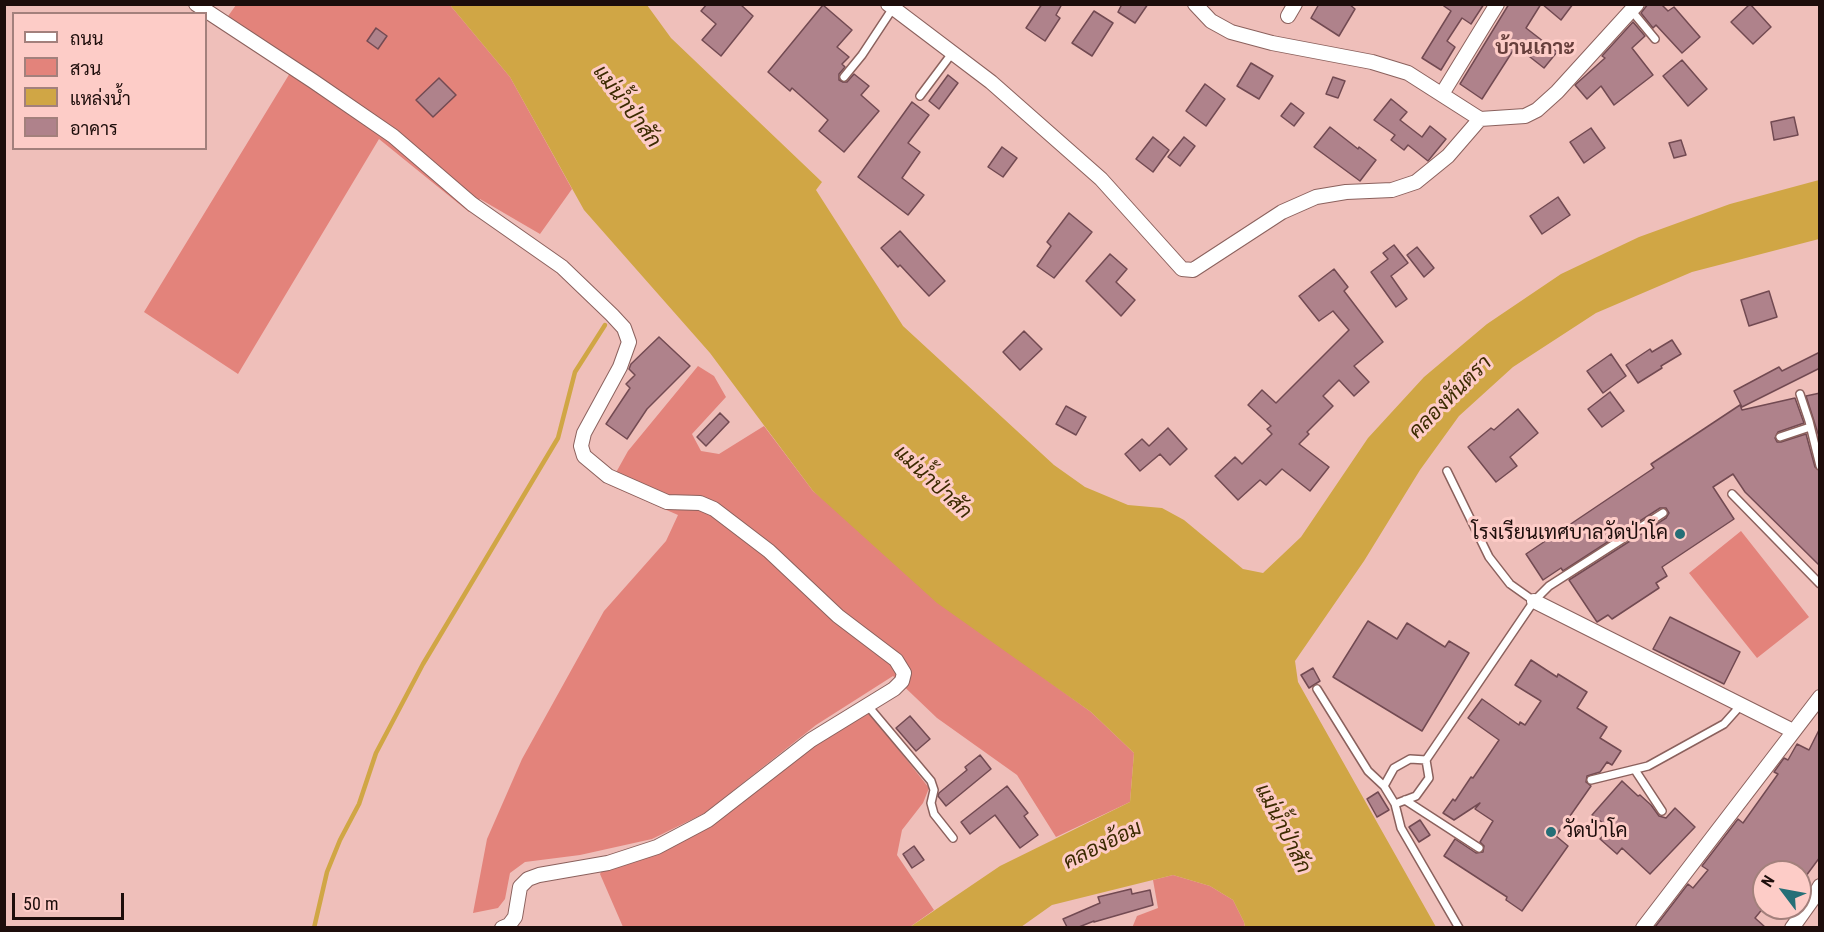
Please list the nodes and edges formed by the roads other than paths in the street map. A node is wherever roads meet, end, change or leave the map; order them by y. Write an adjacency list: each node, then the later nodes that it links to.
1 (196, 4): 25 (street)
2 (1195, 4): 9 (street)
3 (1497, 4): 9 (street)
4 (890, 6): 7 (street); 8 (lane)
5 (1634, 7): 6 (lane); 11 (street)
6 (1655, 39)
7 (952, 52): 10 (lane); 11 (street)
8 (844, 77)
9 (1442, 94): 11 (street)
10 (920, 96)
11 (1480, 119)
12 (1800, 394): 13 (lane)
13 (1810, 427): 14 (lane); 15 (lane)
14 (1780, 437)
15 (1816, 440): 16 (lane)
16 (1820, 466)
17 (1447, 471): 21 (lane)
18 (1732, 495): 20 (lane)
19 (1663, 513): 21 (lane)
20 (1820, 584)
21 (1534, 601): 24 (street); 27 (lane)
22 (1317, 689): 30 (lane)
23 (1820, 697): 26 (street)
24 (1741, 705): 26 (street); 28 (lane)
25 (868, 706): 34 (lane); 37 (street)
26 (1793, 731): 39 (street)
27 (1426, 760): 30 (lane); 31 (lane)
28 (1635, 770): 29 (lane); 33 (lane)
29 (1591, 780)
30 (1384, 786): 32 (lane)
31 (1405, 800): 32 (lane); 35 (lane)
32 (1395, 804): 38 (lane)
33 (1662, 811)
34 (953, 838)
35 (1479, 848)
36 (1820, 886): 40 (street)
37 (502, 927)
38 (1459, 927)
39 (1643, 927)
40 (1792, 927)

